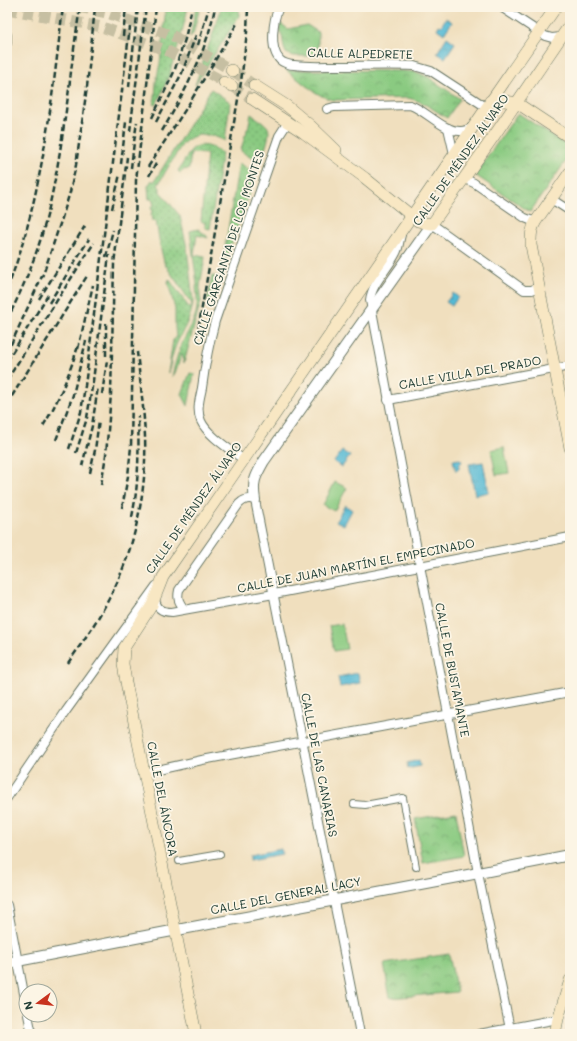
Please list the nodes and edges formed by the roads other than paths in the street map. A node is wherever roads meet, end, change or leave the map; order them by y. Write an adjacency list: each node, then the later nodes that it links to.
1 (279, 7): 12 (street, CALLE ALPEDRETE)
2 (501, 7): 5 (street)
3 (556, 7): 5 (main road, CALLE DE MÉNDEZ ÁLVARO)
4 (570, 24): 7 (main road, CALLE DE MÉNDEZ ÁLVARO)
5 (538, 32): 7 (street); 12 (main road, CALLE DE MÉNDEZ ÁLVARO)
6 (7, 35): 8 (street)
7 (561, 37): 11 (main road, CALLE DE MÉNDEZ ÁLVARO)
8 (7, 43)
9 (254, 85): 20 (main road)
10 (252, 98): 14 (main road)
11 (517, 103): 12 (main road); 17 (main road); 21 (main road, CALLE DE MÉNDEZ ÁLVARO)
12 (488, 104): 15 (main road, CALLE DE MÉNDEZ ÁLVARO)
13 (327, 110): 16 (street)
14 (288, 122): 20 (main road); 34 (street, CALLE GARGANTA DE LOS MONTES)
15 (472, 127): 16 (street); 18 (main road, CALLE DE MÉNDEZ ÁLVARO)
16 (448, 128): 18 (street)
17 (570, 138)
18 (454, 154): 24 (main road, CALLE DE MÉNDEZ ÁLVARO)
19 (570, 172): 22 (main road)
20 (365, 178): 24 (main road)
21 (465, 179): 25 (street); 26 (main road, CALLE DE MÉNDEZ ÁLVARO)
22 (551, 200): 23 (street); 25 (main road)
23 (570, 212)
24 (412, 217): 26 (main road); 27 (main road, CALLE DE MÉNDEZ ÁLVARO)
25 (536, 221): 28 (main road)
26 (432, 224): 28 (street); 29 (street, CALLE DE MÉNDEZ ÁLVARO)
27 (401, 232): 29 (street, CALLE DE MÉNDEZ ÁLVARO); 34 (main road, CALLE DE MÉNDEZ ÁLVARO)
28 (539, 286): 31 (main road)
29 (371, 310): 32 (street, CALLE DE BUSTAMANTE); 35 (street, CALLE DE MÉNDEZ ÁLVARO)
30 (570, 366): 31 (street, CALLE VILLA DEL PRADO)
31 (555, 369): 32 (street, CALLE VILLA DEL PRADO); 33 (main road)
32 (388, 400): 37 (street, CALLE DE BUSTAMANTE)
33 (570, 448)
34 (244, 460): 38 (main road, CALLE DE MÉNDEZ ÁLVARO)
35 (255, 500): 39 (street, CALLE DE LAS CANARIAS); 41 (street)
36 (570, 537): 37 (street, CALLE DE JUAN MARTÍN EL EMPECINADO)
37 (420, 566): 39 (street, CALLE DE JUAN MARTÍN EL EMPECINADO); 43 (street, CALLE DE BUSTAMANTE)
38 (163, 578): 40 (main road, CALLE DEL ÁNCORA); 46 (street, CALLE DE MÉNDEZ ÁLVARO)
39 (274, 594): 41 (street, CALLE DE JUAN MARTÍN EL EMPECINADO); 44 (street, CALLE DE LAS CANARIAS)
40 (155, 598): 41 (street, CALLE DE JUAN MARTÍN EL EMPECINADO); 45 (main road, CALLE DEL ÁNCORA)
41 (184, 609)
42 (570, 692): 43 (street)
43 (448, 714): 44 (street); 52 (street, CALLE DE BUSTAMANTE)
44 (302, 742): 45 (street); 53 (street, CALLE DE LAS CANARIAS)
45 (144, 773): 55 (main road, CALLE DEL ÁNCORA)
46 (7, 798)
47 (354, 804): 51 (street)
48 (220, 854): 50 (street)
49 (570, 855): 52 (street, CALLE DEL GENERAL LACY)
50 (179, 861)
51 (416, 867)
52 (478, 873): 53 (street, CALLE DEL GENERAL LACY); 62 (street, CALLE DE BUSTAMANTE)
53 (333, 901): 55 (street, CALLE DEL GENERAL LACY); 65 (street, CALLE DE LAS CANARIAS)
54 (7, 905): 56 (street)
55 (175, 931): 56 (street, CALLE DEL GENERAL LACY); 64 (main road, CALLE DEL ÁNCORA)
56 (18, 961): 57 (street, CALLE DEL GENERAL LACY); 59 (street)
57 (7, 963)
58 (570, 980): 60 (main road)
59 (22, 983)
60 (558, 1019): 62 (street); 67 (main road)
61 (30, 1023): 63 (street)
62 (510, 1031): 66 (street)
63 (32, 1034)
64 (196, 1034)
65 (360, 1034)
66 (479, 1034)
67 (555, 1034)

